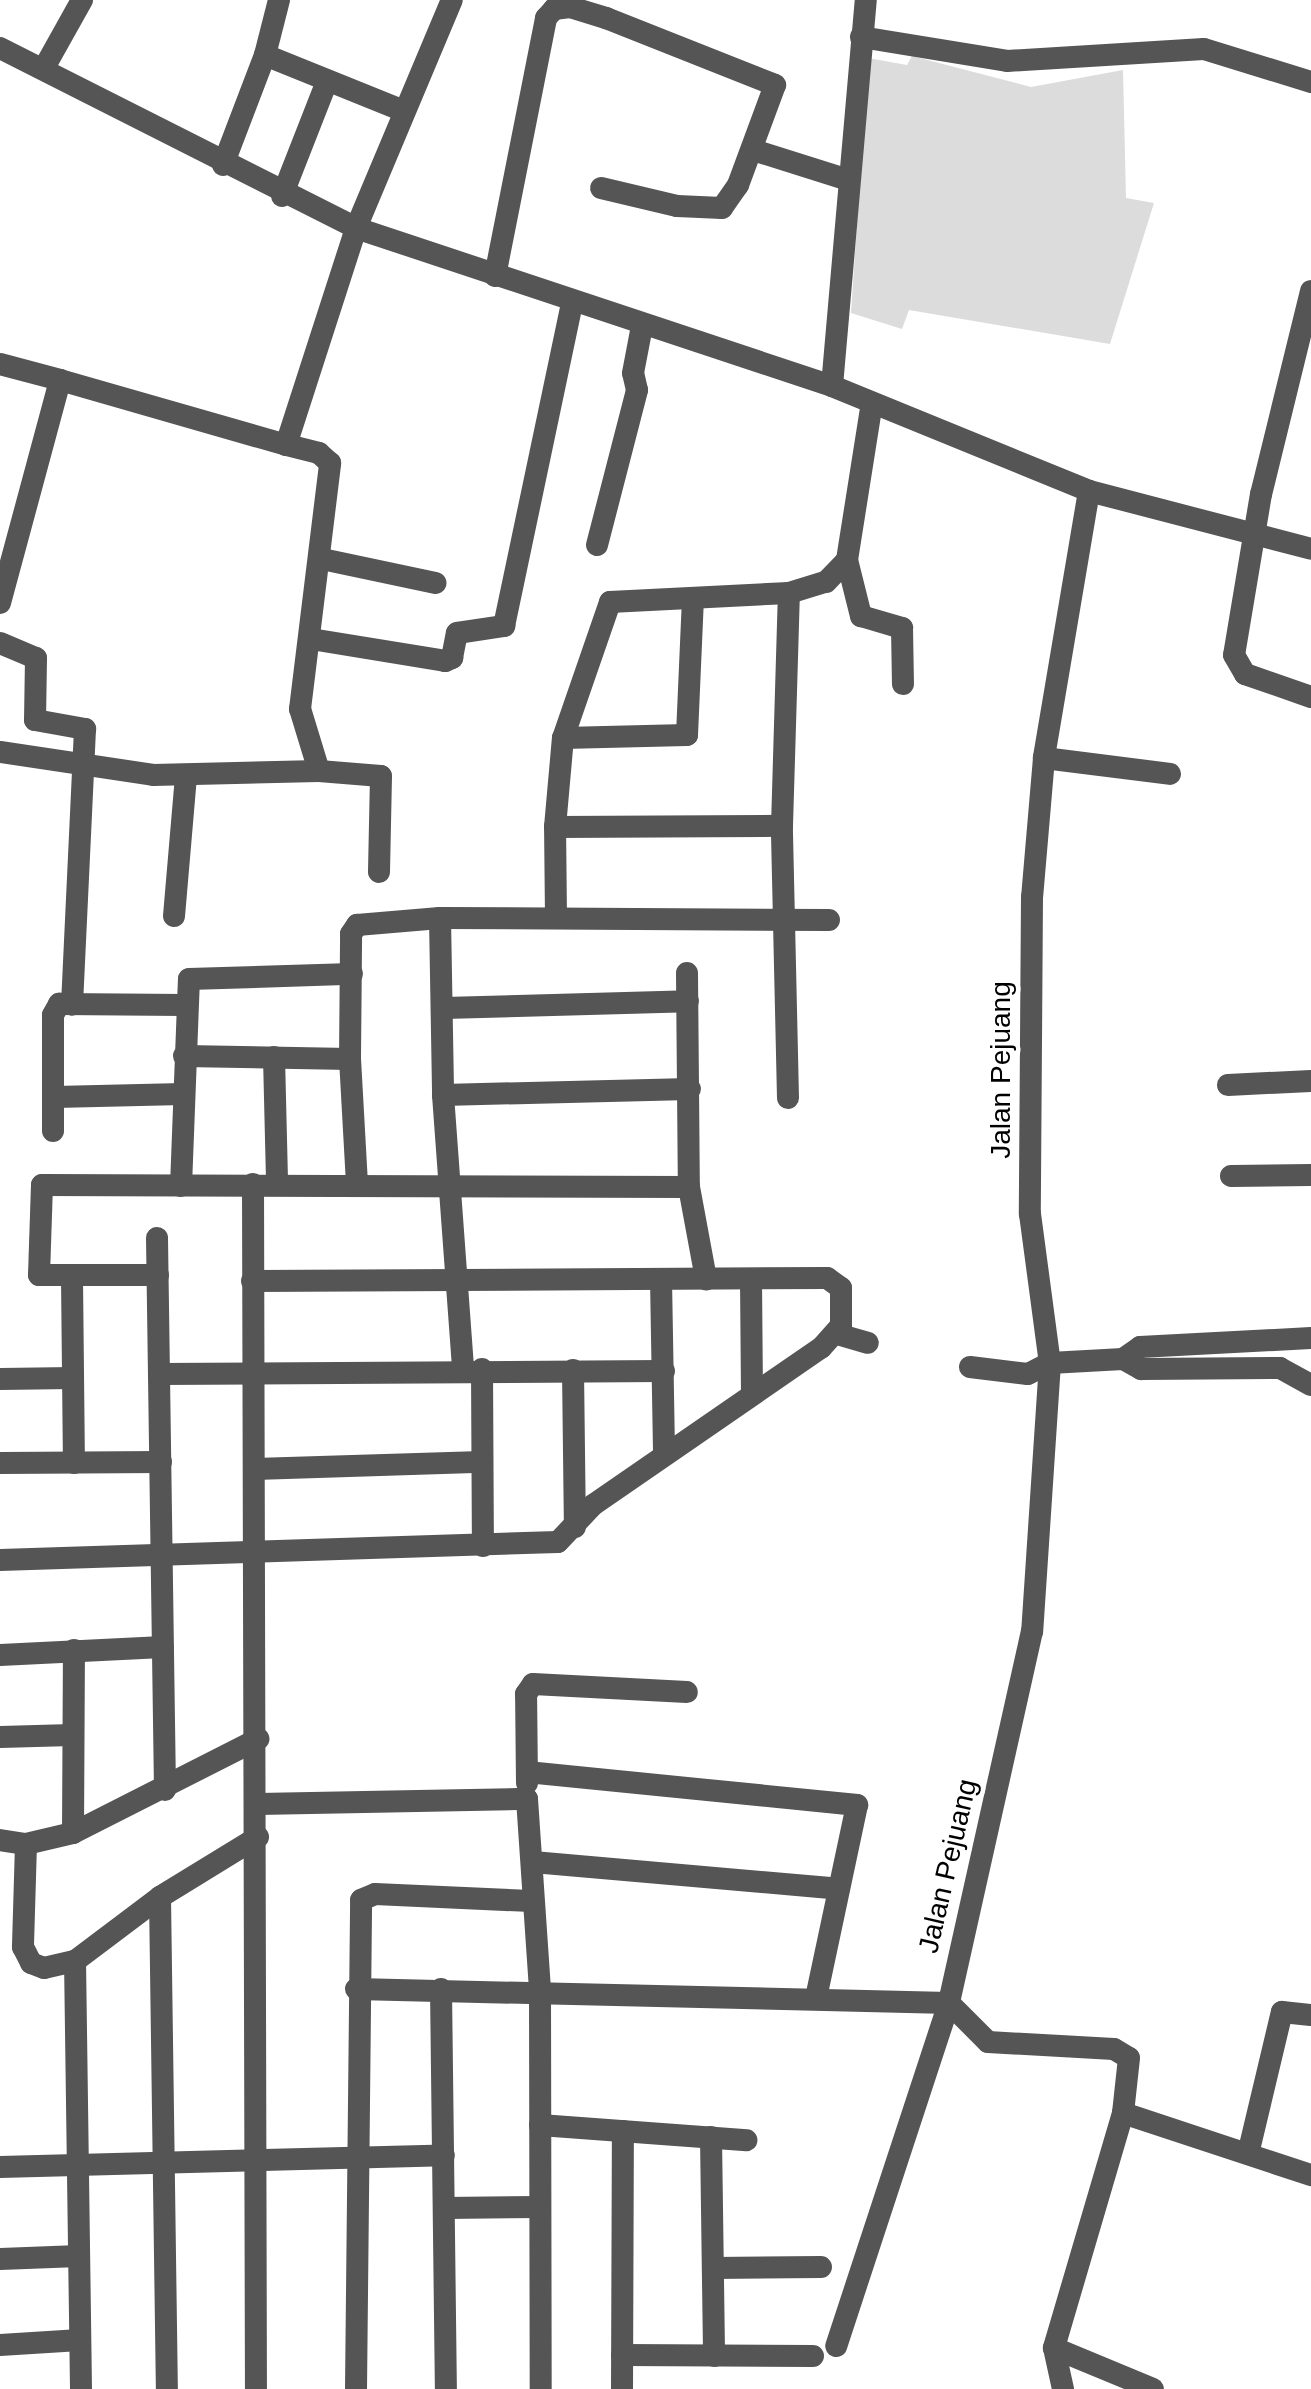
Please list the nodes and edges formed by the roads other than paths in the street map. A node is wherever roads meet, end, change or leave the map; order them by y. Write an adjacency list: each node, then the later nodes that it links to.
1 (82, 0): 8 (street)
2 (280, 0): 7 (street)
3 (452, 0): 11 (street)
4 (866, 0): 5 (street)
5 (861, 37): 10 (street); 14 (street)
6 (0, 48): 8 (street)
7 (266, 56): 9 (street); 13 (street)
8 (44, 68): 13 (street)
9 (327, 81): 11 (street); 16 (street)
10 (1311, 82)
11 (401, 110): 17 (street)
12 (753, 150): 14 (street); 15 (street); 18 (street)
13 (223, 166): 16 (street)
14 (848, 180): 24 (street)
15 (601, 188)
16 (282, 196): 17 (street)
17 (356, 228): 18 (street); 26 (street)
18 (495, 276): 20 (street)
19 (1311, 292): 28 (street)
20 (572, 303): 21 (street); 37 (street)
21 (642, 326): 24 (street); 29 (street)
22 (0, 364): 23 (street)
23 (60, 380): 26 (street); 36 (street)
24 (832, 386): 25 (street)
25 (872, 403): 27 (street); 32 (street)
26 (286, 444): 31 (street)
27 (1088, 492): 28 (street); 43 (street, Jalan Pejuang)
28 (1258, 536): 30 (street); 40 (street)
29 (597, 545)
30 (1311, 549)
31 (322, 559): 33 (street); 37 (street)
32 (847, 560): 34 (street); 39 (street)
33 (436, 582)
34 (788, 593): 35 (street); 48 (street)
35 (693, 600): 41 (street); 41 (street)
36 (0, 603)
37 (311, 639): 45 (street)
38 (0, 643): 44 (street)
39 (903, 684)
40 (1311, 696)
41 (563, 738): 49 (street)
42 (0, 752): 44 (street)
43 (1044, 758): 46 (street); 93 (street, Jalan Pejuang)
44 (84, 767): 47 (street); 59 (street)
45 (320, 771): 47 (street); 50 (street)
46 (1170, 774)
47 (186, 776): 51 (street)
48 (782, 826): 49 (street); 54 (street)
49 (555, 827): 53 (street)
50 (380, 872)
51 (174, 916)
52 (440, 918): 53 (street); 57 (street); 61 (street)
53 (556, 918): 54 (street)
54 (785, 920): 55 (street); 71 (street)
55 (829, 920)
56 (688, 972): 58 (street)
57 (352, 974): 60 (street); 64 (street)
58 (688, 1001): 61 (street); 67 (street)
59 (72, 1005): 60 (street); 70 (street)
60 (184, 1005): 62 (street)
61 (444, 1008): 69 (street)
62 (184, 1056): 63 (street); 68 (street)
63 (274, 1057): 64 (street); 76 (street)
64 (350, 1058): 77 (street)
65 (1311, 1081): 66 (street)
66 (1228, 1086)
67 (690, 1089): 69 (street); 79 (street)
68 (183, 1094): 70 (street); 78 (street)
69 (444, 1094): 75 (street)
70 (54, 1097): 72 (street)
71 (788, 1098)
72 (53, 1131)
73 (1311, 1175): 74 (street)
74 (1231, 1176)
75 (450, 1183): 77 (street); 79 (street); 84 (street)
76 (265, 1184): 77 (street); 78 (street); 87 (street)
77 (356, 1184)
78 (181, 1186): 82 (street)
79 (690, 1187): 83 (street)
80 (157, 1238): 81 (street)
81 (158, 1276): 82 (street); 100 (street)
82 (72, 1278): 101 (street)
83 (706, 1278): 85 (street); 86 (street)
84 (461, 1279): 85 (street); 87 (street); 95 (street)
85 (662, 1279): 99 (street)
86 (751, 1280): 88 (street); 104 (street)
87 (252, 1282): 98 (street)
88 (837, 1334): 91 (street); 104 (street)
89 (1311, 1338): 90 (street)
90 (1278, 1341): 92 (street); 96 (street)
91 (868, 1343)
92 (1123, 1359): 93 (street); 96 (street)
93 (1050, 1363): 94 (street); 140 (street, Jalan Pejuang)
94 (970, 1367)
95 (473, 1368): 97 (street); 98 (street); 107 (street)
96 (1280, 1368): 103 (street)
97 (573, 1370): 99 (street); 111 (street)
98 (255, 1371): 100 (street); 110 (street)
99 (664, 1371): 105 (street)
100 (159, 1374): 106 (street)
101 (73, 1378): 102 (street); 109 (street)
102 (0, 1379)
103 (1311, 1384)
104 (752, 1391): 105 (street)
105 (664, 1452): 111 (street)
106 (161, 1462): 109 (street); 114 (street)
107 (482, 1462): 110 (street); 112 (street)
108 (0, 1463): 109 (street)
109 (74, 1463)
110 (256, 1469): 113 (street)
111 (575, 1527): 112 (street)
112 (482, 1546): 113 (street)
113 (258, 1552): 114 (street); 122 (street)
114 (160, 1556): 115 (street); 116 (street)
115 (0, 1560)
116 (163, 1647): 117 (street); 124 (street)
117 (74, 1650): 118 (street); 120 (street)
118 (0, 1655)
119 (687, 1692): 123 (street)
120 (72, 1735): 121 (street); 127 (street)
121 (0, 1737)
122 (258, 1739): 124 (street); 126 (street)
123 (527, 1772): 125 (street); 132 (street)
124 (165, 1790): 127 (street)
125 (527, 1800): 126 (street); 131 (street)
126 (258, 1804): 128 (street)
127 (73, 1832): 130 (street)
128 (258, 1837): 133 (street); 150 (street)
129 (0, 1840): 130 (street)
130 (26, 1844): 135 (street)
131 (533, 1862): 132 (street); 134 (street)
132 (839, 1889): 139 (street)
133 (160, 1896): 135 (street); 151 (street)
134 (532, 1901): 136 (street); 138 (street)
135 (75, 1962): 152 (street)
136 (356, 1989): 137 (street); 149 (street)
137 (442, 1989): 138 (street); 148 (street)
138 (540, 1989): 139 (street); 143 (street)
139 (816, 1998): 140 (street)
140 (948, 2002): 142 (street); 163 (street, Jalan Pejuang)
141 (1311, 2015): 147 (street)
142 (1122, 2113): 147 (street); 164 (street)
143 (540, 2125): 144 (street); 155 (street)
144 (622, 2131): 145 (street); 165 (street)
145 (711, 2137): 146 (street); 160 (street)
146 (746, 2140)
147 (1248, 2150): 154 (street)
148 (444, 2155): 149 (street); 156 (street)
149 (355, 2158): 150 (street); 171 (street)
150 (256, 2162): 151 (street); 170 (street)
151 (164, 2163): 152 (street); 169 (street)
152 (78, 2164): 153 (street); 157 (street)
153 (0, 2167)
154 (1311, 2174)
155 (540, 2206): 156 (street); 173 (street)
156 (445, 2208): 172 (street)
157 (79, 2256): 158 (street); 161 (street)
158 (0, 2259)
159 (821, 2266): 160 (street)
160 (713, 2268): 166 (street)
161 (80, 2340): 162 (street); 168 (street)
162 (0, 2344)
163 (836, 2346)
164 (1054, 2348): 175 (street); 176 (street)
165 (622, 2355): 166 (street); 174 (street)
166 (714, 2356): 167 (street)
167 (813, 2356)
168 (81, 2389)
169 (167, 2389)
170 (256, 2389)
171 (356, 2389)
172 (446, 2389)
173 (541, 2389)
174 (622, 2389)
175 (1063, 2389)
176 (1153, 2389)

